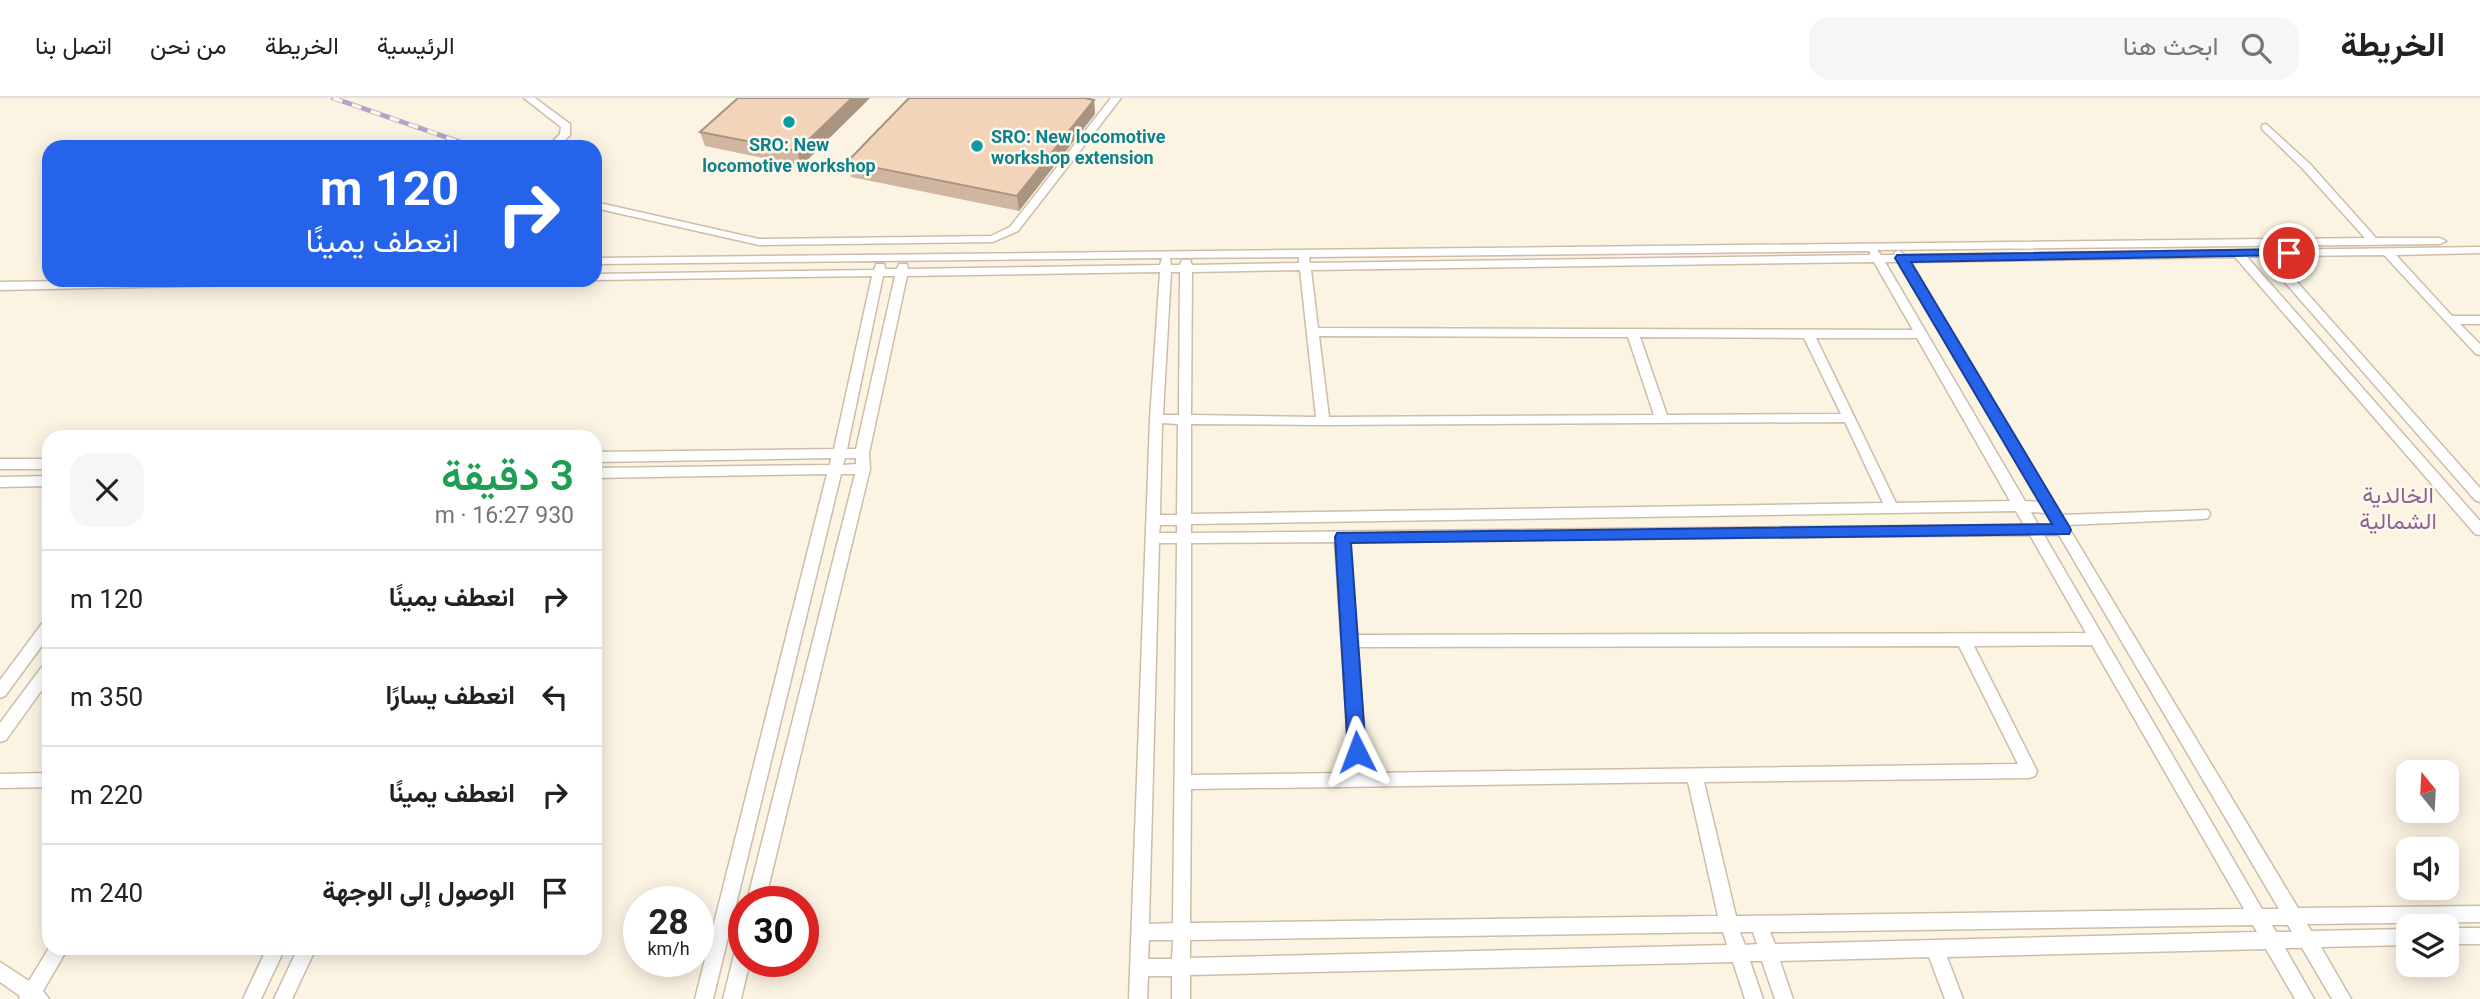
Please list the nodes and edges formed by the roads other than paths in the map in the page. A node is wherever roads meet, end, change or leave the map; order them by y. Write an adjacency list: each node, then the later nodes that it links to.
1 (529, 98): 4 (street)
2 (1116, 98): 5 (street)
3 (2266, 127): 6 (street)
4 (560, 140)
5 (602, 207)
6 (2372, 240): 7 (street); 11 (street)
7 (2480, 241)
8 (2480, 250): 9 (street)
9 (2387, 251): 13 (street); 24 (street)
10 (1875, 253): 11 (street); 16 (street); 29 (street)
11 (1899, 253): 12 (street); 50 (street)
12 (2238, 253): 13 (street); 54 (street)
13 (2265, 253): 46 (street)
14 (905, 258): 17 (street); 19 (street); 20 (street)
15 (602, 261): 19 (street)
16 (1304, 261): 18 (street); 26 (street)
17 (1165, 262): 18 (street); 20 (street); 32 (street)
18 (1186, 262): 35 (street)
19 (880, 266): 20 (street); 21 (street); 36 (street)
20 (901, 273): 37 (street)
21 (602, 277)
22 (42, 285): 23 (street)
23 (0, 286)
24 (2449, 320): 25 (street); 30 (street)
25 (2480, 320)
26 (1312, 332): 27 (street); 34 (street)
27 (1633, 333): 28 (street); 33 (street)
28 (1808, 334): 29 (street); 31 (street)
29 (1921, 334): 47 (street)
30 (2480, 351)
31 (1849, 418): 33 (street); 48 (street)
32 (1156, 419): 35 (street); 51 (street)
33 (1662, 419): 34 (street)
34 (1323, 421): 35 (street)
35 (1185, 422): 52 (street)
36 (839, 453): 37 (street); 38 (street); 42 (street)
37 (862, 453): 41 (street)
38 (602, 457)
39 (0, 464): 40 (street)
40 (42, 464)
41 (863, 469): 42 (street); 70 (street)
42 (834, 470): 43 (street); 96 (street)
43 (602, 473)
44 (42, 481): 45 (street)
45 (0, 482)
46 (2480, 497)
47 (2021, 506): 48 (street); 50 (street); 53 (street)
48 (1892, 509): 52 (street)
49 (2203, 513): 50 (street)
50 (2057, 519): 53 (street); 72 (street)
51 (1153, 520): 52 (street); 56 (street)
52 (1185, 520): 57 (street)
53 (2034, 528): 55 (street); 59 (street)
54 (2480, 530)
55 (1342, 537): 57 (street); 61 (street)
56 (1152, 538): 57 (street); 76 (street)
57 (1184, 540): 69 (street)
58 (42, 635): 63 (street)
59 (2098, 639): 60 (street); 73 (street)
60 (1965, 640): 61 (street); 65 (street)
61 (1350, 641): 67 (street)
62 (42, 677): 64 (street)
63 (0, 692)
64 (0, 735)
65 (1694, 775): 67 (street); 74 (street)
66 (42, 780): 68 (street)
67 (1358, 780): 69 (street)
68 (0, 781)
69 (1183, 782): 77 (street)
70 (760, 886)
71 (2480, 914): 72 (street)
72 (2293, 917): 73 (street); 81 (street)
73 (2259, 918): 75 (street); 82 (street)
74 (1729, 925): 75 (street); 77 (street); 85 (street)
75 (1759, 925): 84 (street)
76 (1140, 932): 77 (street); 90 (street)
77 (1182, 932): 89 (street)
78 (2459, 936): 79 (street)
79 (2480, 936)
80 (2396, 937): 81 (street)
81 (2306, 938): 82 (street); 104 (street)
82 (2271, 940): 83 (street); 103 (street)
83 (1934, 947): 84 (street); 102 (street)
84 (1769, 951): 85 (street); 101 (street)
85 (1740, 952): 89 (street); 100 (street)
86 (55, 955): 93 (street)
87 (273, 955): 94 (street)
88 (304, 955): 95 (street)
89 (1182, 965): 90 (street); 99 (street)
90 (1139, 968): 98 (street)
91 (0, 971): 93 (street)
92 (738, 977): 97 (street)
93 (33, 997)
94 (252, 999)
95 (283, 999)
96 (704, 999)
97 (732, 999)
98 (1138, 999)
99 (1181, 999)
100 (1754, 999)
101 (1784, 999)
102 (1954, 999)
103 (2305, 999)
104 (2342, 999)

